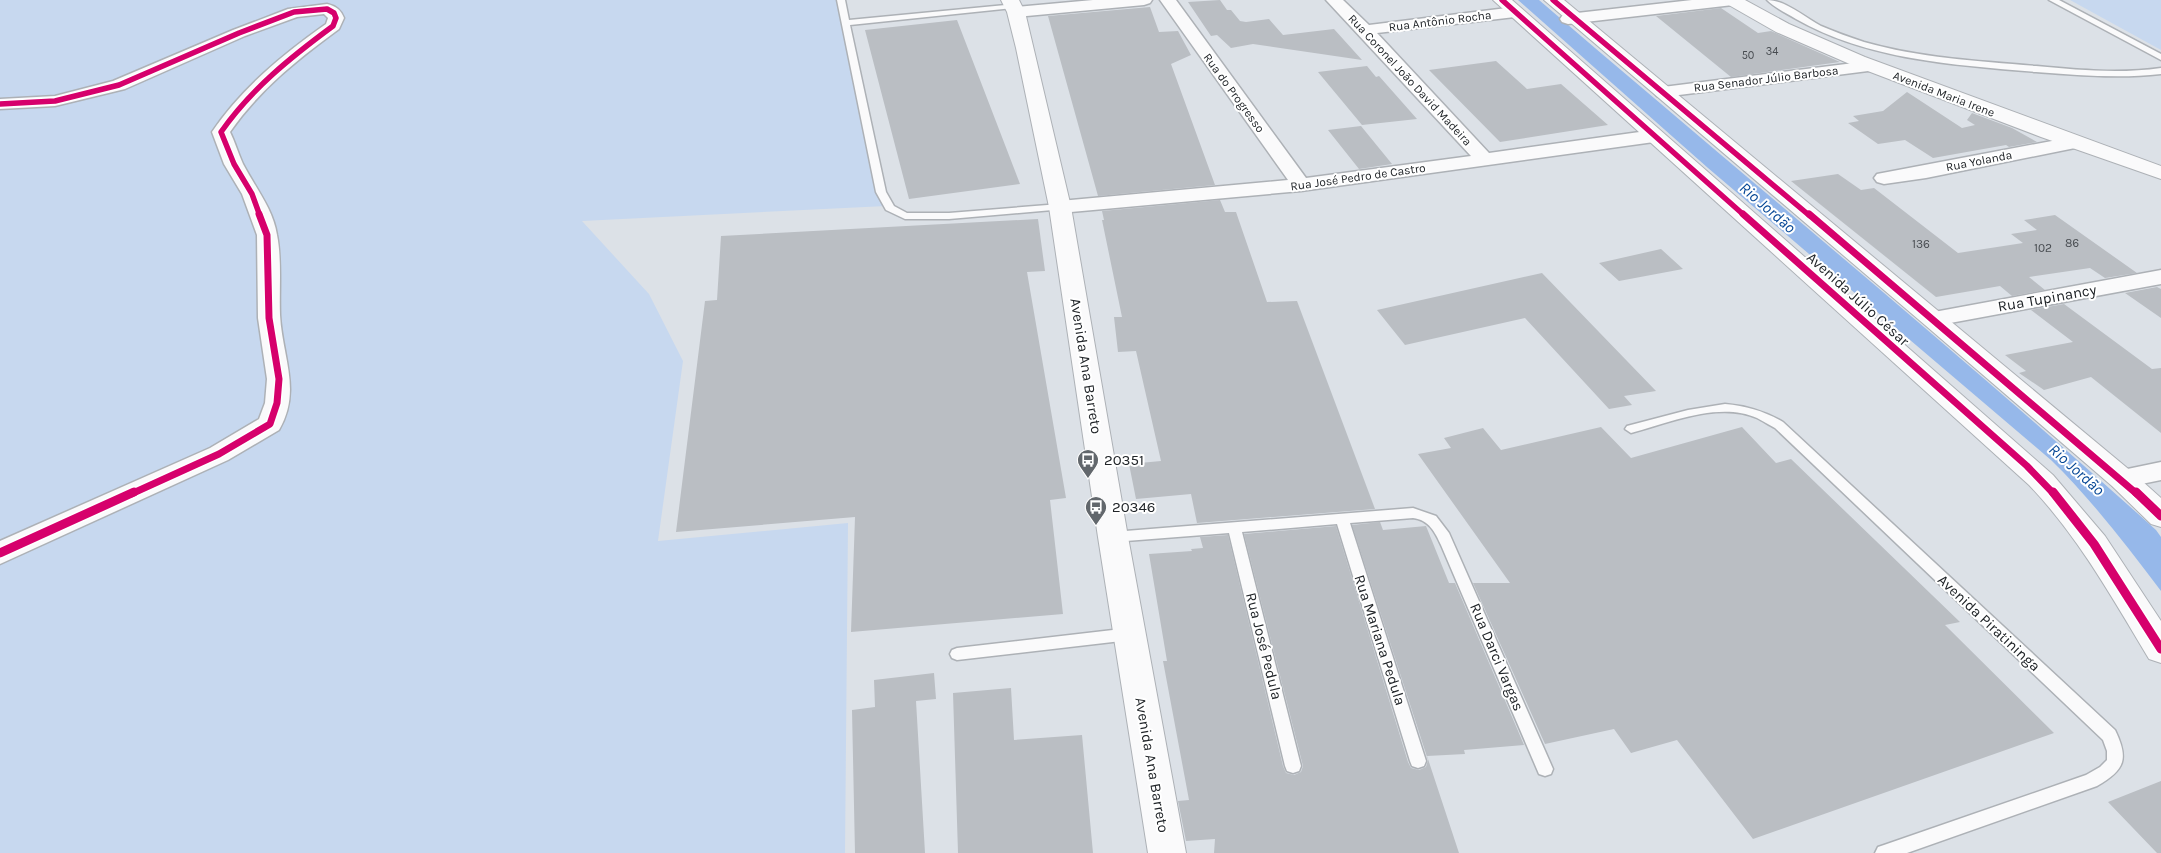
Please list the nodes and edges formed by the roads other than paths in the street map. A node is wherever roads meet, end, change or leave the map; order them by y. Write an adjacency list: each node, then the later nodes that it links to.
1 (841, 0): 13 (lane)
2 (1144, 0): 10 (street)
3 (1168, 0): 25 (street, Rua do Progresso)
4 (1334, 0): 14 (street, Rua Coronel João David Madeira)
5 (1502, 0): 12 (street, Avenida Júlio César)
6 (1553, 0): 11 (street, Avenida Júlio César)
7 (1733, 0): 11 (street, Rua Antônio Rocha); 16 (street, Avenida Maria Irene)
8 (1771, 0): 17 (lane)
9 (2053, 0): 15 (lane)
10 (1013, 6): 13 (lane); 26 (street, Avenida Ana Barreto)
11 (1571, 18): 12 (street, Rua Antônio Rocha); 18 (street, Avenida Júlio César)
12 (1525, 20): 14 (street, Rua Antônio Rocha); 20 (street, Avenida Júlio César)
13 (847, 23): 26 (lane)
14 (1365, 30): 22 (street, Rua Coronel João David Madeira)
15 (2161, 57)
16 (1870, 66): 18 (street, Rua Senador Júlio Barbosa); 21 (street, Avenida Maria Irene)
17 (2161, 71)
18 (1663, 92): 28 (street, Avenida Júlio César)
19 (0, 104): 36 (street)
20 (1654, 136): 22 (street, Rua José Pedro de Castro); 38 (street, Avenida Júlio César)
21 (2073, 143): 23 (street, Avenida Maria Irene); 24 (street, Rua Yolanda)
22 (1485, 160): 25 (street, Rua José Pedro de Castro)
23 (2161, 173)
24 (1884, 178)
25 (1301, 185): 26 (street, Rua José Pedro de Castro)
26 (1060, 207): 35 (street, Avenida Ana Barreto)
27 (2161, 277): 28 (street, Rua Tupinancy)
28 (1934, 319): 31 (street, Avenida Júlio César)
29 (1631, 429): 44 (lane, Avenida Piratininga)
30 (2161, 471): 31 (street)
31 (2122, 479): 32 (street, Avenida Júlio César)
32 (2161, 516)
33 (1342, 519): 34 (lane, Rua Darci Vargas); 40 (lane, Rua Mariana Pedula); 42 (lane, Rua Darci Vargas)
34 (1234, 527): 35 (lane, Rua Darci Vargas); 41 (lane, Rua José Pedula)
35 (1113, 537): 37 (street, Avenida Ana Barreto)
36 (0, 552)
37 (1130, 634): 39 (lane); 43 (street, Avenida Ana Barreto)
38 (2161, 649)
39 (957, 654)
40 (1418, 761)
41 (1293, 766)
42 (1545, 769)
43 (1168, 853)
44 (1884, 853)

